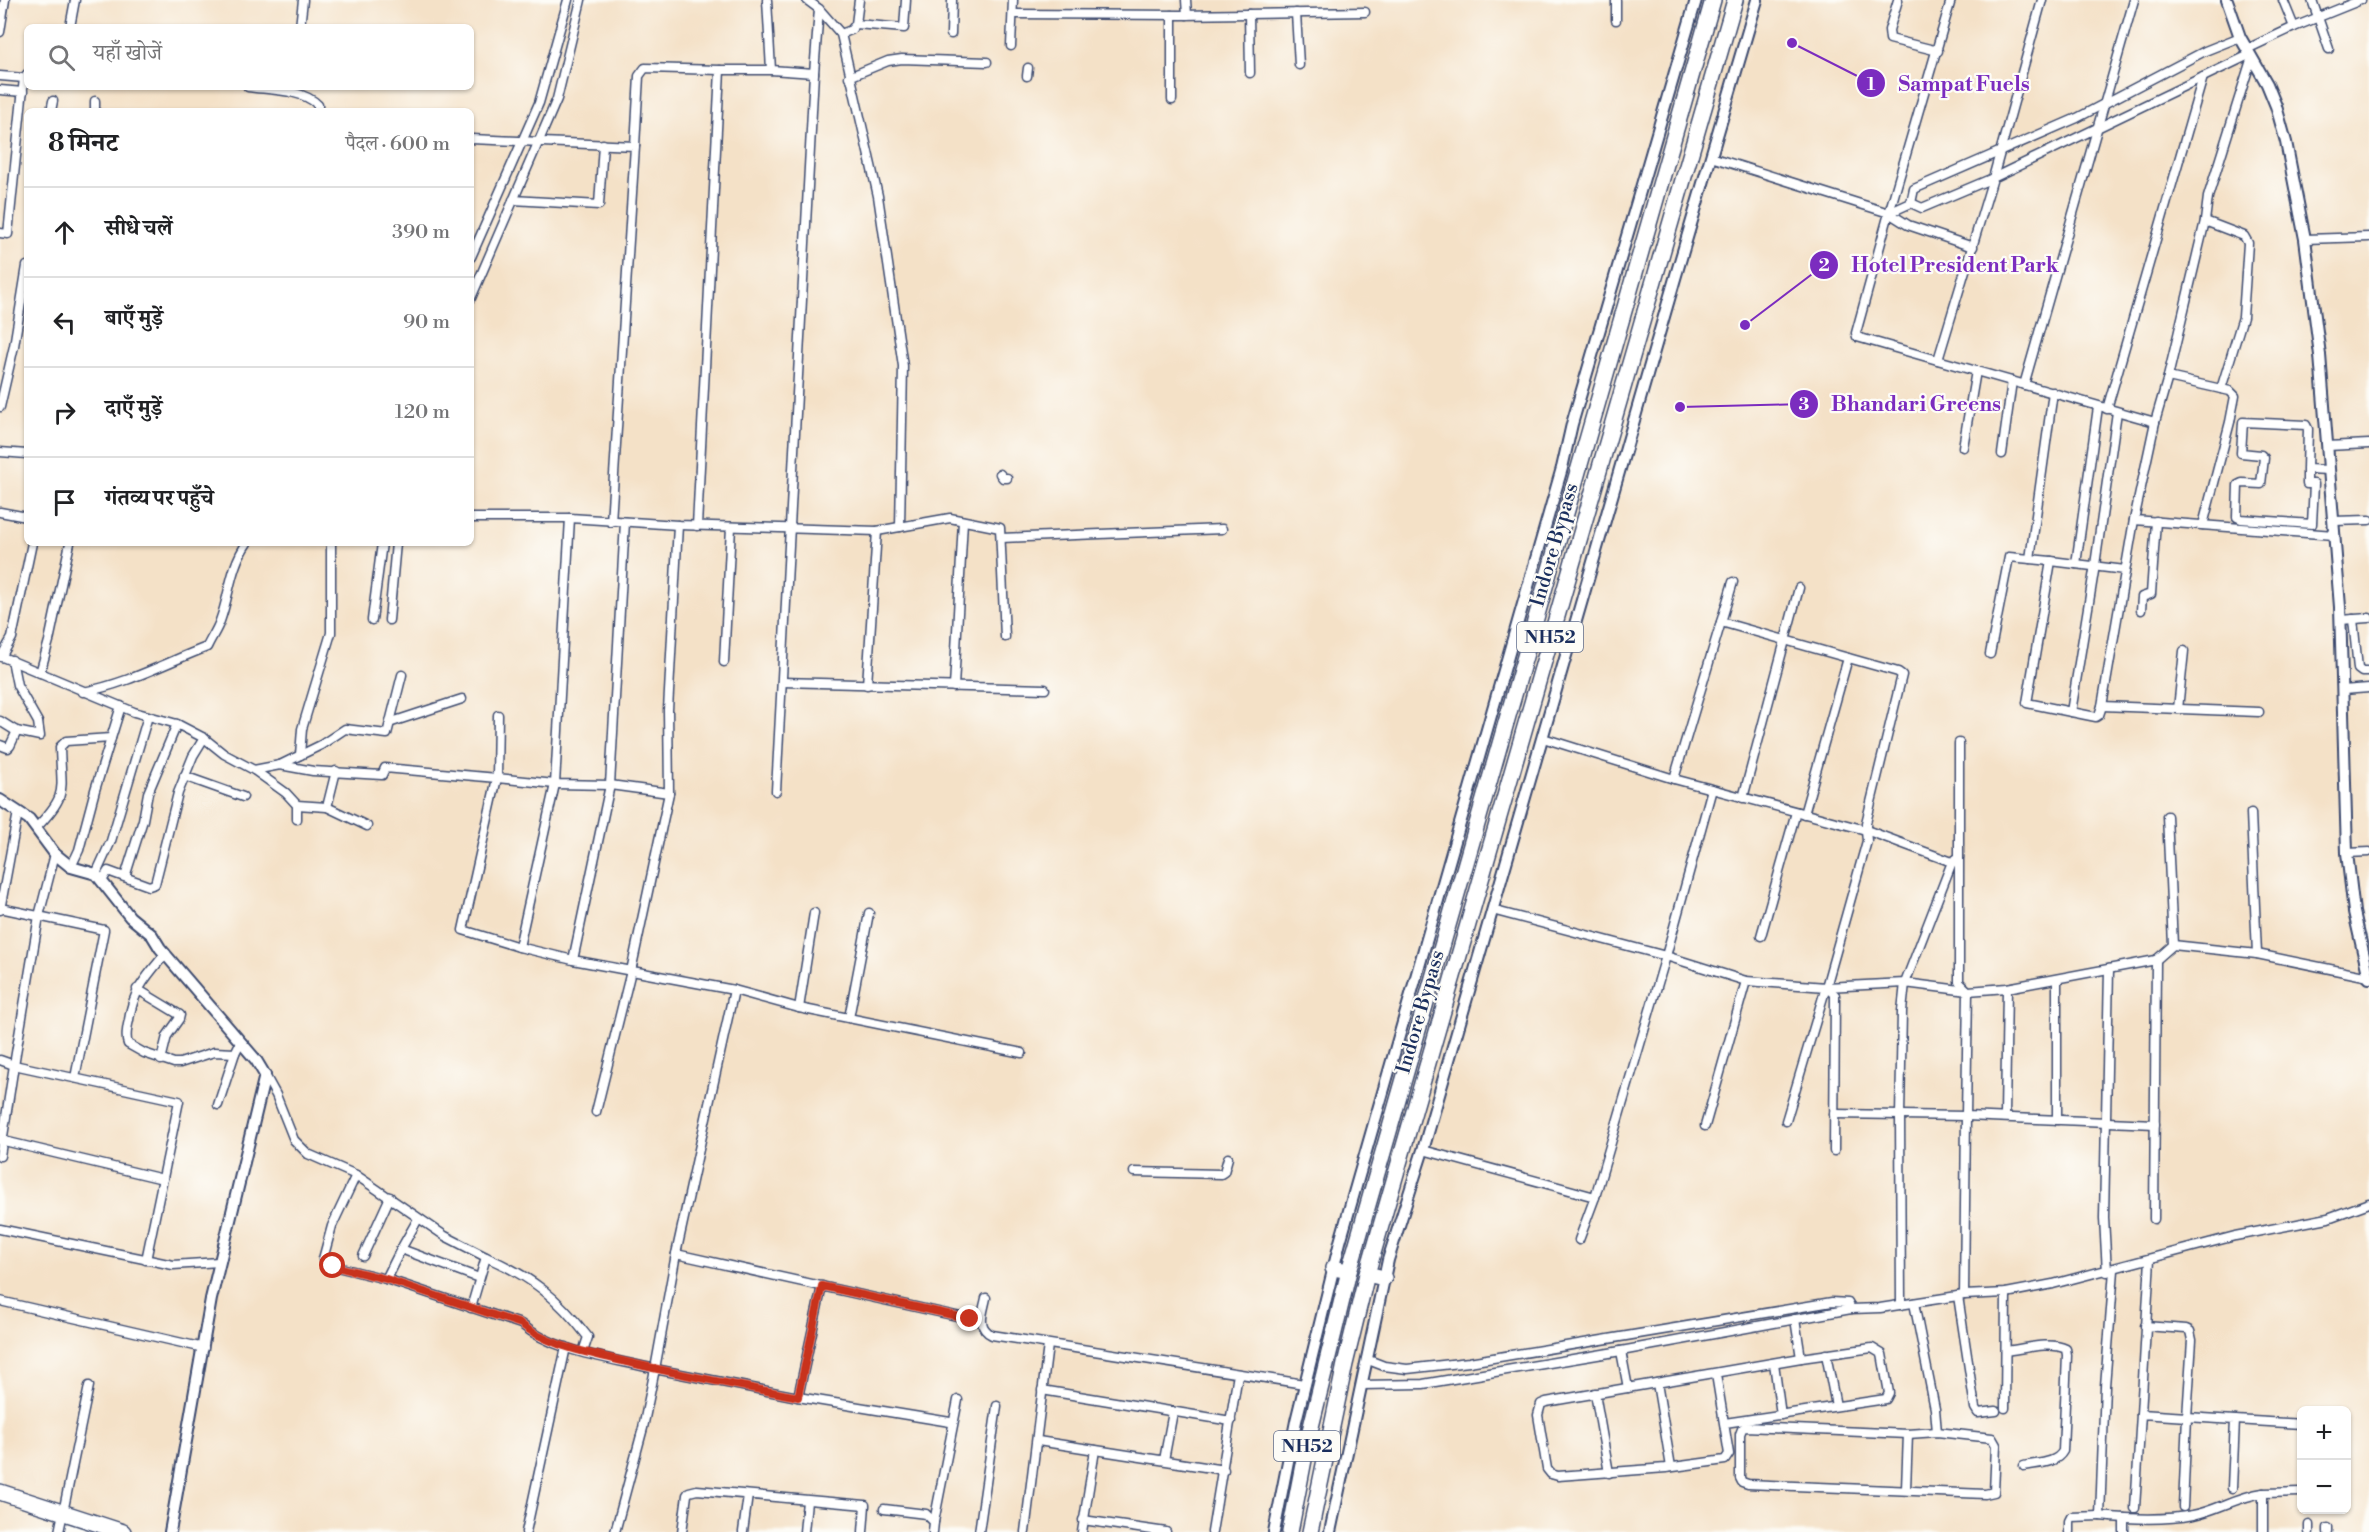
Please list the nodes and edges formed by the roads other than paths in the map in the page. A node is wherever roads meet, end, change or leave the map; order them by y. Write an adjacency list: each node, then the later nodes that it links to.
1 (5, 0): 35 (street)
2 (75, 0): 37 (street)
3 (303, 0): 38 (street)
4 (568, 0): 70 (street)
5 (581, 0): 71 (street)
6 (767, 0): 52 (street)
7 (807, 0): 27 (street)
8 (858, 0): 39 (street)
9 (906, 0): 39 (street)
10 (952, 0): 43 (street)
11 (1013, 0): 30 (street)
12 (1186, 0): 33 (street)
13 (1616, 0): 36 (street)
14 (1696, 0): 286 (street)
15 (1713, 0): 287 (highway, Indore Bypass / NH52)
16 (1735, 0): 289 (highway, Indore Bypass / NH52)
17 (1757, 0): 75 (street)
18 (1898, 0): 47 (street)
19 (1951, 0): 47 (street)
20 (2042, 0): 74 (street)
21 (2134, 0): 65 (street)
22 (2227, 0): 44 (street)
23 (2283, 0): 40 (street)
24 (2312, 0): 34 (street)
25 (2361, 0): 26 (street); 34 (street)
26 (2369, 6)
27 (819, 9): 42 (street); 53 (street)
28 (1365, 12): 29 (street)
29 (1296, 13): 31 (street); 50 (street)
30 (1012, 14): 32 (street); 45 (street)
31 (1249, 14): 33 (street); 54 (street)
32 (1173, 15): 33 (street); 64 (street)
33 (1187, 15)
34 (2317, 16): 40 (street); 46 (street)
35 (1, 20): 41 (street)
36 (1616, 20)
37 (71, 24)
38 (300, 24)
39 (856, 24): 42 (street)
40 (2294, 27): 48 (street)
41 (0, 32)
42 (841, 34): 57 (street)
43 (951, 34)
44 (2240, 37): 48 (street); 65 (street)
45 (1011, 46)
46 (2329, 49)
47 (1938, 51): 81 (street)
48 (2249, 55): 58 (street); 82 (street); 84 (street)
49 (987, 62): 57 (street)
50 (1299, 64)
51 (720, 70): 52 (street); 73 (street); 125 (street)
52 (771, 70): 53 (street)
53 (814, 73): 128 (street)
54 (1250, 73)
55 (0, 76): 56 (street)
56 (24, 76)
57 (849, 77): 127 (street)
58 (2203, 77): 68 (street); 99 (street)
59 (24, 87): 62 (street)
60 (0, 90): 62 (street)
61 (291, 90): 67 (street)
62 (23, 92): 80 (street)
63 (53, 100): 66 (street)
64 (1172, 100)
65 (2104, 104): 68 (street); 74 (street)
66 (52, 108)
67 (318, 108)
68 (2098, 126): 76 (street); 94 (street)
69 (474, 139): 70 (street)
70 (521, 142): 71 (street); 87 (street)
71 (539, 142): 72 (street); 77 (street)
72 (603, 144): 73 (street); 77 (street)
73 (635, 146): 121 (street)
74 (2000, 151): 76 (street); 78 (street)
75 (1711, 157): 81 (street); 185 (street)
76 (1993, 178): 78 (street); 86 (street)
77 (513, 200): 89 (street)
78 (1911, 202): 81 (street)
79 (0, 205): 80 (street)
80 (11, 206): 83 (street)
81 (1889, 213): 86 (street); 90 (street)
82 (2205, 221): 92 (street); 95 (street)
83 (0, 233)
84 (2305, 239): 85 (street); 104 (street)
85 (2369, 239)
86 (1973, 246): 90 (street)
87 (474, 251)
88 (24, 284): 97 (street)
89 (474, 291)
90 (1938, 360): 91 (street)
91 (1976, 371): 93 (street); 105 (street)
92 (2168, 377): 95 (street); 101 (street)
93 (2012, 381): 94 (street); 109 (street)
94 (2024, 384): 96 (street)
95 (2221, 388): 102 (street)
96 (2053, 392): 98 (street); 139 (street)
97 (0, 407)
98 (2098, 407): 99 (street); 141 (street)
99 (2107, 409): 100 (street)
100 (2117, 412): 101 (street); 142 (street)
101 (2155, 422): 116 (street)
102 (2224, 444): 106 (street); 124 (street)
103 (2369, 444): 104 (street)
104 (2327, 446): 111 (street)
105 (1964, 447)
106 (2240, 448): 110 (street); 110 (street)
107 (0, 452): 108 (street)
108 (24, 454)
109 (2002, 454)
110 (2307, 469): 111 (street)
111 (2329, 470): 117 (street)
112 (0, 512): 113 (street)
113 (24, 517)
114 (474, 518): 115 (street)
115 (570, 518): 121 (street); 195 (street)
116 (2134, 520): 120 (street); 143 (street)
117 (2333, 520): 118 (street); 131 (street)
118 (2369, 520)
119 (963, 521): 127 (street); 132 (street); 166 (street)
120 (2156, 521): 124 (street); 146 (street)
121 (611, 522): 122 (street)
122 (625, 522): 123 (street); 196 (street)
123 (678, 525): 125 (street); 199 (street)
124 (2203, 525): 131 (street)
125 (697, 526): 126 (street)
126 (731, 527): 128 (street); 160 (street)
127 (900, 527): 130 (street)
128 (791, 529): 130 (street); 164 (street)
129 (1222, 529): 132 (street)
130 (877, 531): 165 (street)
131 (2334, 535): 151 (street)
132 (1001, 538): 153 (street)
133 (31, 546): 157 (street)
134 (69, 546): 161 (street)
135 (245, 546): 170 (street)
136 (331, 546): 188 (street)
137 (382, 546): 149 (street)
138 (396, 546): 150 (street)
139 (2030, 559): 140 (street); 156 (street)
140 (2051, 561): 141 (street); 175 (street)
141 (2076, 564): 142 (street)
142 (2095, 565): 143 (street); 175 (street)
143 (2125, 570): 173 (street)
144 (1732, 582): 152 (street)
145 (1799, 588): 154 (street)
146 (2141, 610)
147 (2369, 618): 148 (street)
148 (2353, 619): 151 (street); 162 (street)
149 (372, 620)
150 (389, 620)
151 (2340, 620): 169 (street)
152 (1721, 622): 154 (street); 194 (street)
153 (1005, 637)
154 (1786, 640): 158 (street); 201 (street)
155 (2184, 651): 174 (street)
156 (1990, 654)
157 (0, 656): 159 (street)
158 (1848, 658): 206 (street); 212 (street)
159 (12, 660): 161 (street); 182 (street)
160 (724, 662)
161 (40, 672): 170 (street)
162 (2369, 672)
163 (402, 675): 180 (street)
164 (782, 682): 165 (street); 198 (street)
165 (867, 685): 166 (street)
166 (954, 687): 168 (street)
167 (2369, 688): 169 (street)
168 (1045, 689)
169 (2343, 690): 214 (street)
170 (82, 692): 172 (street)
171 (462, 699): 180 (street)
172 (121, 706): 178 (street); 183 (street)
173 (2102, 706): 174 (street); 175 (street)
174 (2178, 709): 176 (street)
175 (2071, 712)
176 (2259, 712)
177 (498, 715): 193 (street)
178 (148, 717): 181 (street); 219 (street)
179 (0, 721): 182 (street)
180 (392, 722): 188 (street)
181 (177, 724): 184 (street); 218 (street)
182 (17, 731): 187 (street)
183 (111, 738): 211 (street); 217 (street)
184 (204, 738): 190 (street); 192 (street)
185 (1543, 738): 194 (street); 221 (street)
186 (1959, 743): 216 (street)
187 (0, 745)
188 (300, 755): 189 (street)
189 (280, 765): 190 (street); 191 (street)
190 (254, 770): 203 (street)
191 (336, 771): 193 (street); 204 (street)
192 (184, 776): 200 (street); 218 (street)
193 (497, 778): 195 (street); 227 (street)
194 (1674, 778): 197 (street)
195 (555, 784): 196 (street); 227 (street)
196 (610, 785): 199 (street); 231 (street)
197 (1712, 789): 201 (street); 230 (street)
198 (776, 791)
199 (669, 793): 234 (street)
200 (243, 797)
201 (1743, 798): 206 (street)
202 (0, 800): 205 (street)
203 (297, 805): 204 (street); 209 (street)
204 (327, 807): 210 (street)
205 (18, 812): 211 (street); 220 (street)
206 (1800, 813): 212 (street); 225 (street)
207 (2251, 813): 229 (street)
208 (2167, 816): 226 (street)
209 (297, 819)
210 (367, 826)
211 (36, 828): 215 (street)
212 (1866, 830): 216 (street); 239 (street)
213 (2369, 852): 214 (street)
214 (2348, 853): 235 (street)
215 (55, 854): 217 (street); 224 (street)
216 (1955, 859): 238 (street); 243 (street)
217 (71, 867): 219 (street)
218 (125, 877): 219 (street)
219 (99, 878): 228 (street)
220 (0, 909): 224 (street)
221 (1492, 910): 230 (street); 265 (street)
222 (814, 913): 244 (street)
223 (869, 913): 245 (street)
224 (39, 916): 250 (street); 252 (street)
225 (1761, 936)
226 (2173, 945): 229 (street); 232 (street)
227 (519, 947): 231 (street)
228 (166, 953): 241 (street); 246 (street)
229 (2257, 954): 235 (street)
230 (1666, 956): 237 (street); 273 (street)
231 (573, 960): 234 (street)
232 (2156, 960): 233 (street); 262 (street)
233 (2109, 969): 236 (street); 260 (street)
234 (632, 971): 242 (street); 254 (street)
235 (2369, 977)
236 (2057, 979): 240 (street); 259 (street)
237 (1746, 981): 239 (street); 263 (street)
238 (1905, 983): 239 (street); 243 (street); 256 (street)
239 (1826, 987): 255 (street); 261 (street)
240 (2007, 988): 243 (street); 258 (street)
241 (137, 989): 249 (street); 249 (street)
242 (734, 990): 244 (street); 280 (street)
243 (1968, 991): 257 (street)
244 (799, 1008): 245 (street)
245 (849, 1018): 247 (street)
246 (238, 1048): 249 (street); 251 (street); 253 (street)
247 (1022, 1053)
248 (0, 1060): 250 (street)
249 (161, 1060)
250 (14, 1065): 252 (street); 264 (street)
251 (265, 1075): 270 (street); 285 (street)
252 (75, 1078): 271 (street)
253 (218, 1106)
254 (596, 1112)
255 (1834, 1114): 256 (street); 266 (street)
256 (1900, 1116): 257 (street); 299 (street)
257 (1966, 1116): 258 (street); 295 (street)
258 (2005, 1116): 259 (street)
259 (2057, 1120): 260 (street)
260 (2106, 1120): 262 (street); 288 (street)
261 (1786, 1121)
262 (2155, 1124): 276 (street)
263 (1705, 1126)
264 (1, 1140): 267 (street); 271 (street)
265 (1423, 1150): 273 (street); 291 (street)
266 (1834, 1151)
267 (0, 1156)
268 (1228, 1158): 269 (street)
269 (1134, 1172)
270 (356, 1174): 272 (street); 292 (street)
271 (163, 1179): 284 (street)
272 (390, 1197): 275 (street); 281 (street)
273 (1595, 1197): 278 (street)
274 (2369, 1203): 283 (street)
275 (418, 1219): 279 (street); 282 (street)
276 (2154, 1219)
277 (0, 1229): 284 (street)
278 (1580, 1240)
279 (400, 1249): 290 (street); 292 (street)
280 (676, 1254): 293 (street); 316 (street)
281 (363, 1256)
282 (486, 1257): 290 (street); 310 (street)
283 (2150, 1259): 288 (street); 304 (street)
284 (146, 1260): 285 (street)
285 (219, 1262): 307 (street)
286 (1333, 1268): 287 (highway); 320 (street)
287 (1349, 1271): 383 (highway, NH52)
288 (2111, 1271): 294 (street); 362 (street)
289 (1367, 1274): 291 (highway); 384 (highway, NH52)
290 (479, 1278): 300 (street)
291 (1384, 1278): 313 (street)
292 (386, 1279): 300 (street)
293 (822, 1286): 302 (street); 327 (street)
294 (2006, 1293): 295 (street); 309 (street)
295 (1961, 1296): 298 (street); 332 (street)
296 (986, 1298): 305 (street)
297 (0, 1301): 307 (street)
298 (1914, 1303): 299 (street); 342 (street)
299 (1901, 1305): 301 (street)
300 (471, 1308): 306 (street)
301 (1851, 1309): 303 (street); 315 (street)
302 (970, 1319)
303 (1795, 1319): 308 (street); 312 (street)
304 (2145, 1326): 334 (street); 336 (street)
305 (1048, 1345): 317 (street); 325 (street)
306 (566, 1347): 310 (street); 370 (street)
307 (204, 1348): 369 (street)
308 (1621, 1351): 321 (street); 324 (street)
309 (2006, 1351): 331 (street); 347 (street)
310 (584, 1352): 316 (street)
311 (1826, 1354): 312 (street); 330 (street); 330 (street)
312 (1801, 1358): 314 (street)
313 (1366, 1359): 315 (street); 322 (street)
314 (1774, 1363): 318 (street); 335 (street)
315 (1397, 1368): 321 (street)
316 (655, 1369): 327 (street); 371 (street)
317 (1238, 1374): 320 (street); 338 (street)
318 (1716, 1374): 319 (street); 340 (street)
319 (1657, 1383): 324 (street); 348 (street)
320 (1304, 1384): 382 (street)
321 (1399, 1384): 322 (street)
322 (1361, 1385): 385 (street)
323 (88, 1386): 365 (street)
324 (1628, 1388): 326 (street)
325 (1042, 1390): 333 (street); 344 (street)
326 (1595, 1393): 350 (street); 350 (street)
327 (798, 1397): 339 (street)
328 (958, 1400): 366 (street)
329 (997, 1406): 377 (street)
330 (1836, 1406): 335 (street)
331 (2005, 1408)
332 (1996, 1411)
333 (1173, 1412): 338 (street); 346 (street)
334 (2141, 1414): 336 (street); 360 (street)
335 (1781, 1415): 340 (street)
336 (2187, 1417): 337 (street); 359 (street)
337 (2235, 1420): 341 (street); 351 (street)
338 (1231, 1421): 349 (street)
339 (950, 1422)
340 (1725, 1423): 348 (street)
341 (2297, 1424)
342 (1937, 1432): 343 (street); 352 (street)
343 (1908, 1434): 352 (street); 352 (street)
344 (1038, 1441): 345 (street); 378 (street)
345 (1095, 1450): 346 (street); 364 (street)
346 (1164, 1461): 349 (street)
347 (2024, 1466)
348 (1671, 1467): 350 (street)
349 (1224, 1470): 381 (street)
350 (1610, 1473)
351 (2232, 1488)
352 (1906, 1489)
353 (0, 1492): 365 (highway)
354 (2297, 1492): 355 (street)
355 (2263, 1493): 363 (street); 388 (street)
356 (748, 1495): 358 (street); 372 (street); 373 (street)
357 (0, 1501): 365 (highway)
358 (807, 1501): 374 (street); 375 (street)
359 (2183, 1507)
360 (2135, 1508)
361 (884, 1509): 366 (street)
362 (2100, 1516): 363 (street); 386 (street)
363 (2124, 1518): 387 (street)
364 (1083, 1520): 379 (street); 380 (street)
365 (62, 1522): 367 (highway); 368 (highway)
366 (934, 1522): 376 (street)
367 (98, 1532)
368 (123, 1532)
369 (171, 1532)
370 (526, 1532)
371 (615, 1532)
372 (682, 1532)
373 (743, 1532)
374 (804, 1532)
375 (863, 1532)
376 (933, 1532)
377 (979, 1532)
378 (1025, 1532)
379 (1082, 1532)
380 (1166, 1532)
381 (1212, 1532)
382 (1274, 1532)
383 (1290, 1532)
384 (1310, 1532)
385 (1330, 1532)
386 (2069, 1532)
387 (2124, 1532)
388 (2263, 1532)

